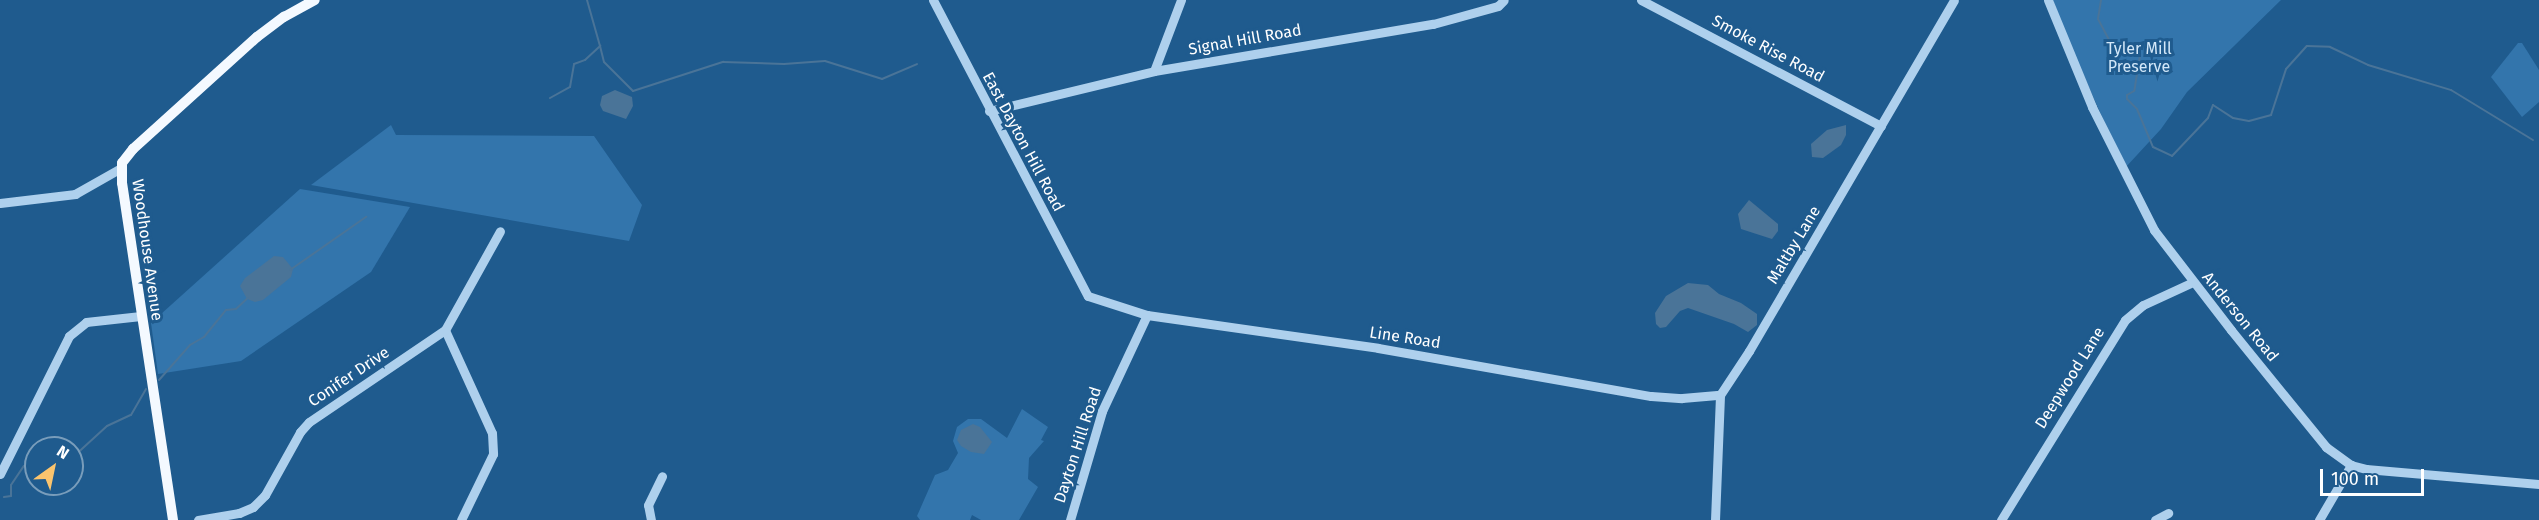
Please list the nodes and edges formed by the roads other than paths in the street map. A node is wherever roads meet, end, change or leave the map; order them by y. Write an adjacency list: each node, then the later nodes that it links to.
1 (315, 0): 11 (main road, Woodhouse Avenue)
2 (933, 0): 9 (street, East Dayton Hill Road)
3 (1181, 0): 8 (street)
4 (1504, 0): 8 (street, Signal Hill Road)
5 (1641, 0): 10 (street, Smoke Rise Road)
6 (1954, 0): 10 (street, Maltby Lane)
7 (2048, 0): 14 (street, Anderson Road)
8 (1154, 71): 9 (street, Signal Hill Road)
9 (989, 111): 15 (street, East Dayton Hill Road)
10 (1881, 126): 19 (street, Maltby Lane)
11 (121, 168): 12 (street); 17 (main road, Woodhouse Avenue)
12 (0, 203)
13 (500, 231): 18 (street, Conifer Drive)
14 (2193, 282): 20 (street, Anderson Road); 31 (street, Deepwood Lane)
15 (1088, 296): 16 (street, Line Road)
16 (1147, 315): 19 (street, Line Road); 29 (street, Dayton Hill Road)
17 (141, 316): 21 (street); 25 (main road, Woodhouse Avenue)
18 (446, 330): 26 (street, Conifer Drive); 27 (street)
19 (1720, 395): 30 (street)
20 (2351, 465): 23 (street, Anderson Road); 33 (street)
21 (0, 474)
22 (662, 476): 28 (street)
23 (2539, 483)
24 (2168, 513): 32 (street)
25 (173, 520)
26 (198, 520)
27 (461, 520)
28 (651, 520)
29 (1070, 520)
30 (1715, 520)
31 (2001, 520)
32 (2154, 520)
33 (2319, 520)

